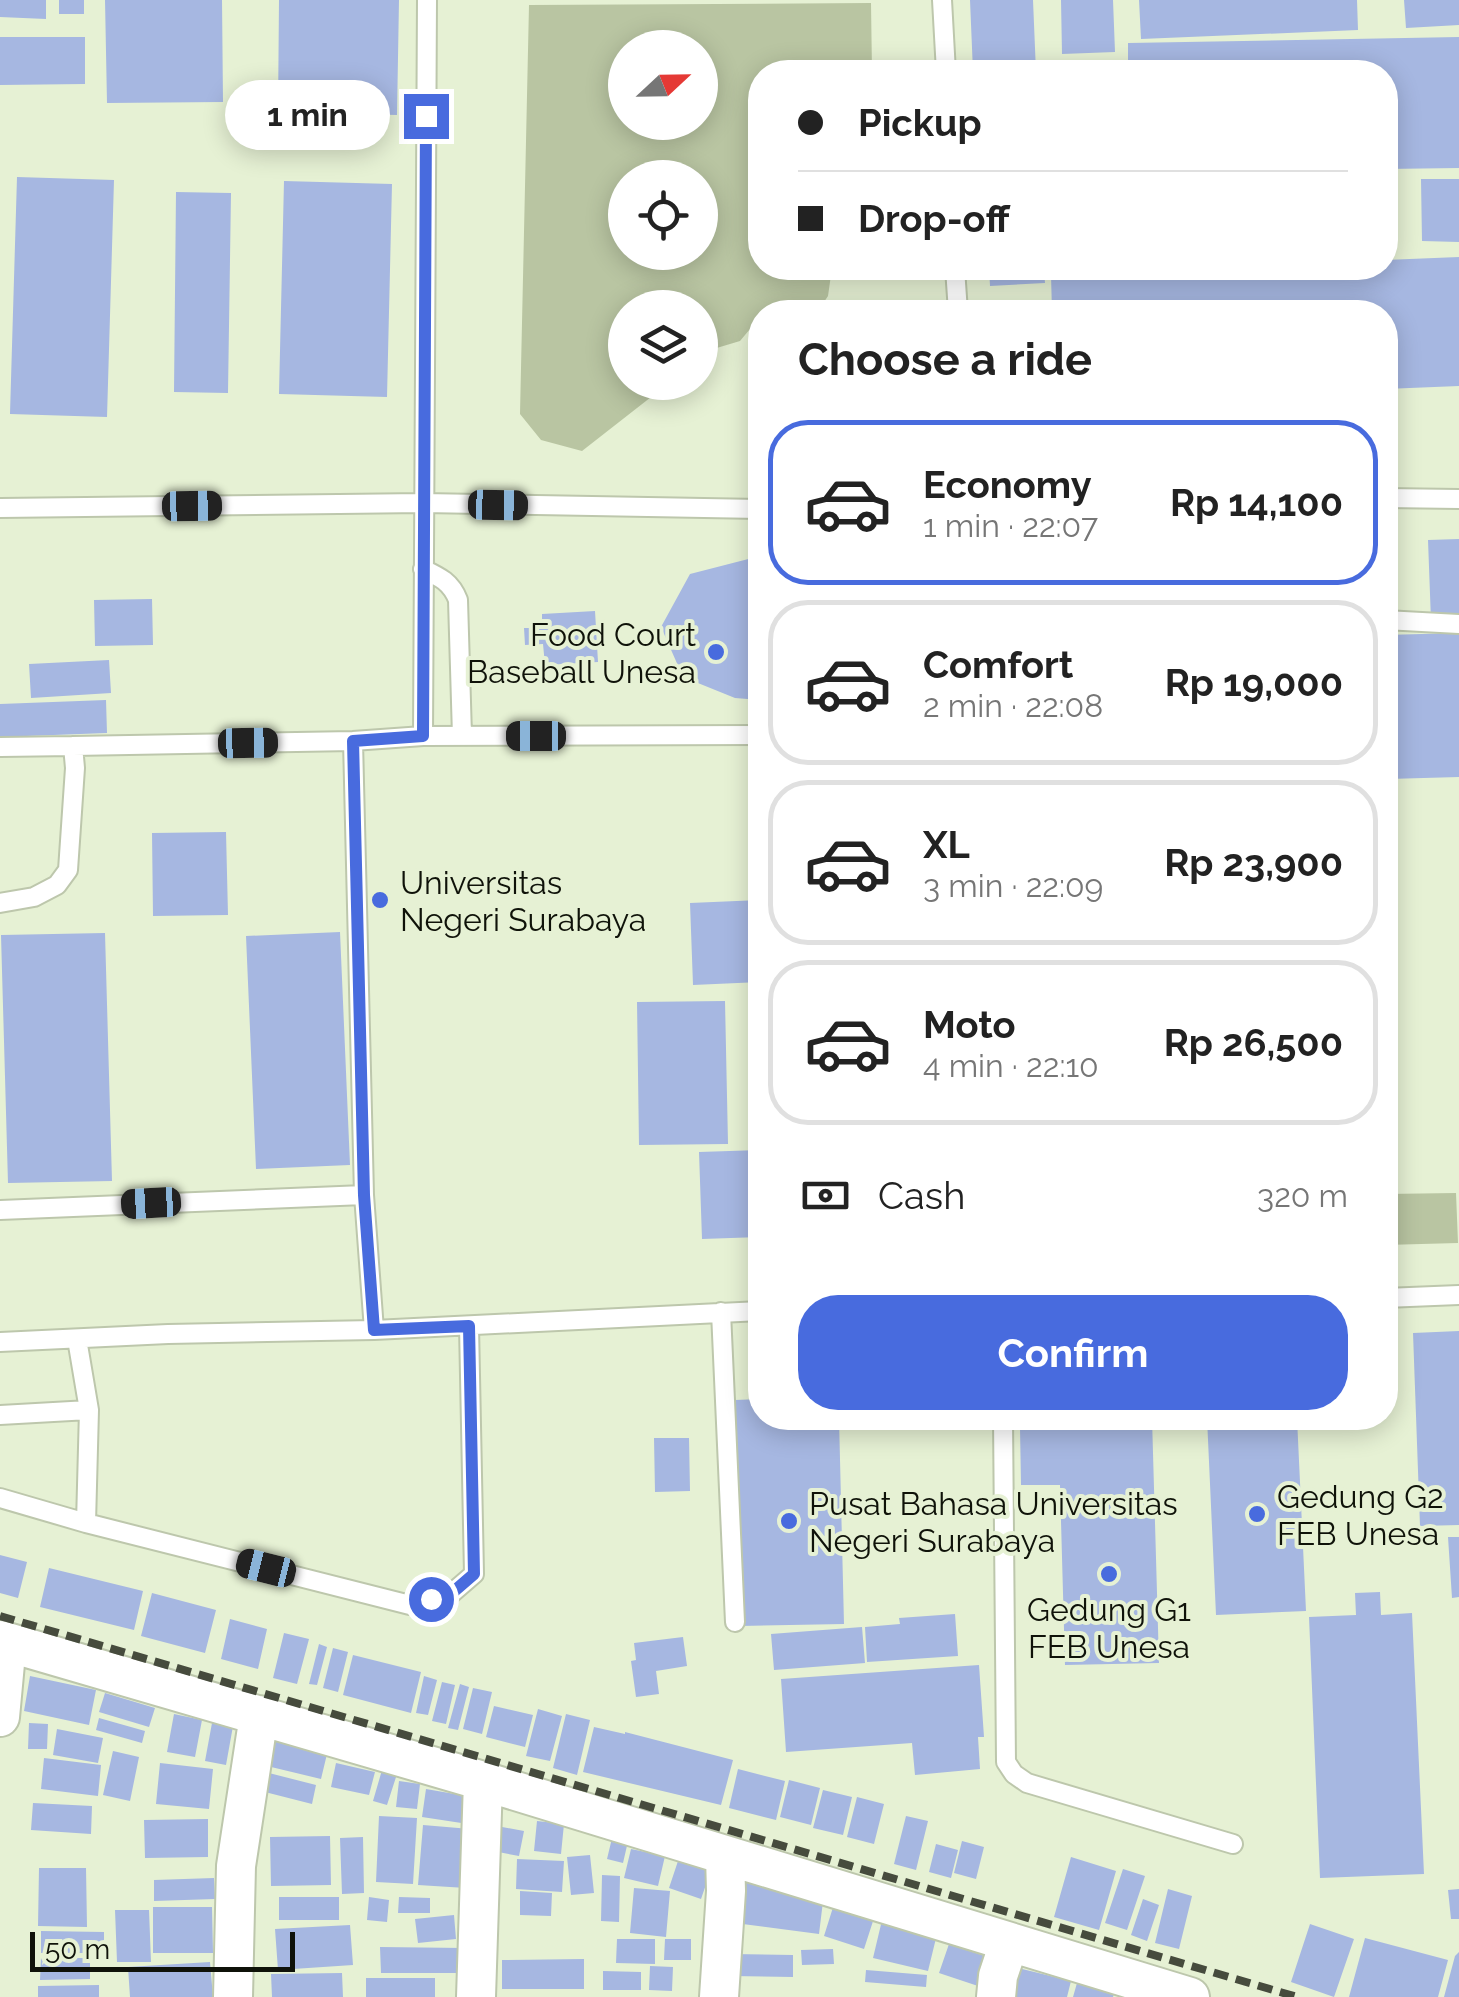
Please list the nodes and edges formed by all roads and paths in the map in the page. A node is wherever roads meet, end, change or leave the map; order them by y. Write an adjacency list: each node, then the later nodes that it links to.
1 (427, 0): 6 (lane)
2 (942, 0): 3 (lane)
3 (945, 60)
4 (1398, 498): 5 (lane)
5 (1459, 499)
6 (423, 504): 7 (lane); 8 (lane); 9 (lane)
7 (0, 508)
8 (748, 509)
9 (422, 569): 13 (lane); 14 (lane)
10 (1398, 621): 11 (lane)
11 (1459, 624)
12 (748, 735): 14 (lane)
13 (423, 736): 14 (lane); 15 (lane)
14 (462, 736)
15 (353, 741): 16 (lane); 19 (lane)
16 (73, 746): 17 (lane); 18 (lane)
17 (0, 747)
18 (0, 903)
19 (364, 1195): 20 (lane); 26 (lane)
20 (0, 1210)
21 (1459, 1295): 22 (lane)
22 (1398, 1297)
23 (748, 1311): 24 (lane)
24 (720, 1312): 25 (lane); 34 (lane)
25 (469, 1326): 26 (lane); 33 (lane)
26 (374, 1330): 27 (lane)
27 (77, 1339): 28 (lane); 29 (lane)
28 (0, 1342)
29 (89, 1410): 30 (lane); 33 (lane)
30 (0, 1414)
31 (1003, 1430): 39 (lane)
32 (0, 1498): 33 (lane)
33 (86, 1523)
34 (735, 1622)
35 (4, 1641): 36 (street); 37 (street)
36 (258, 1715): 38 (street); 42 (street)
37 (0, 1717)
38 (483, 1781): 40 (street); 43 (street)
39 (1233, 1844)
40 (725, 1856): 41 (street); 44 (street)
41 (1008, 1943): 45 (street); 46 (street)
42 (233, 1997)
43 (476, 1997)
44 (719, 1997)
45 (996, 1997)
46 (1190, 1997)

